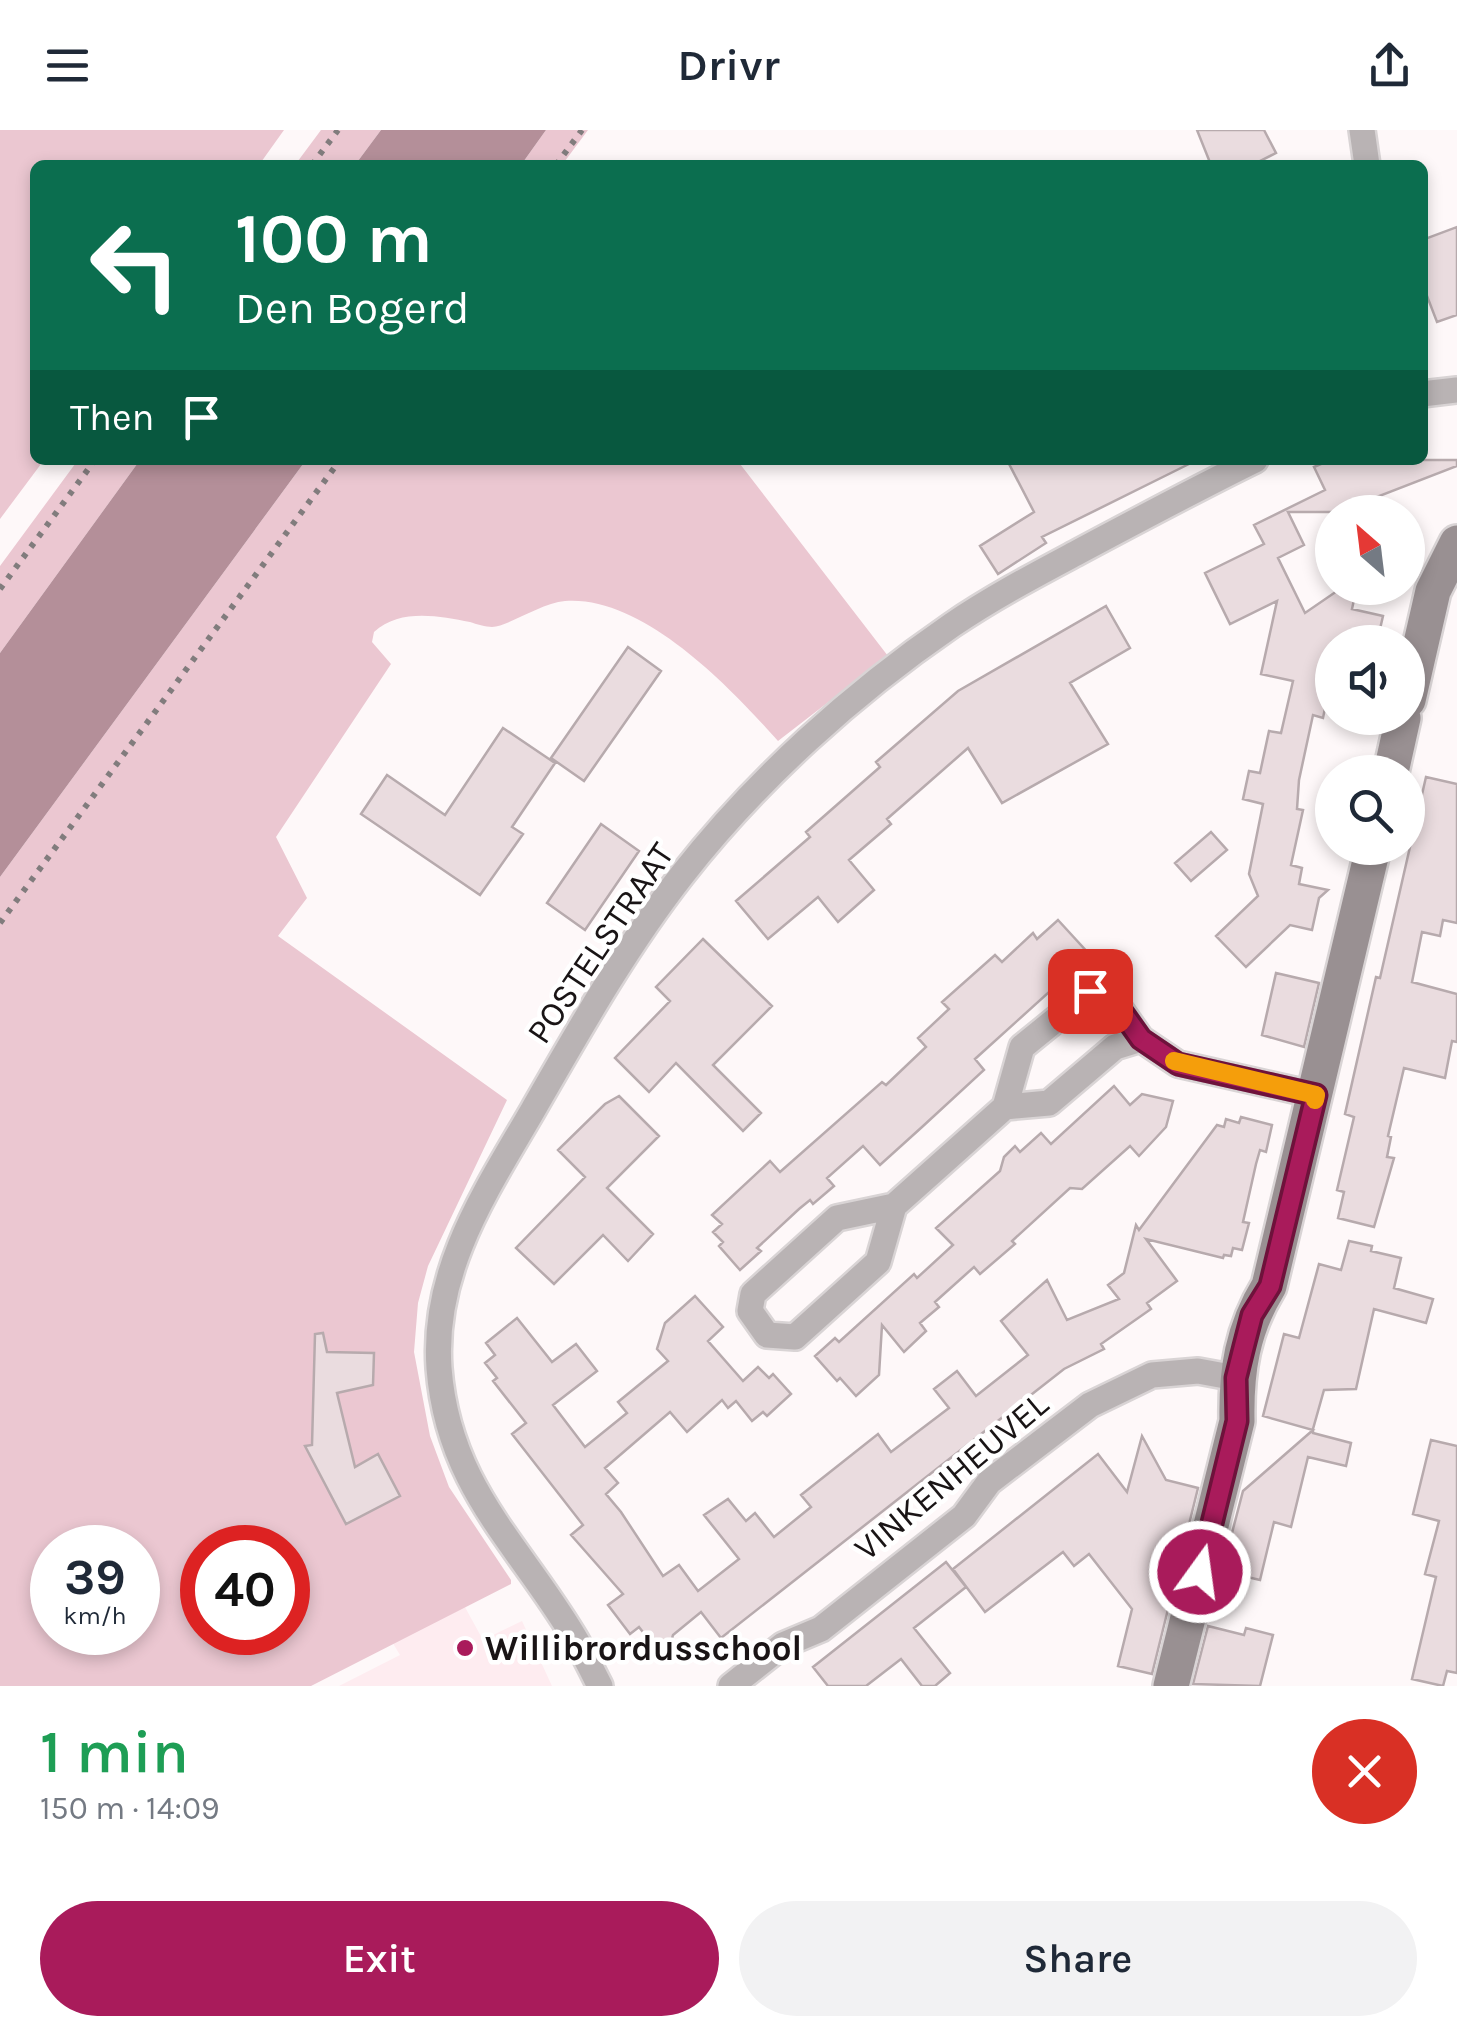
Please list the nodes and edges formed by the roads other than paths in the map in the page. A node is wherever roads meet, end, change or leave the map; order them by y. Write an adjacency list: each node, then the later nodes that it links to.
1 (1362, 130): 2 (street)
2 (1366, 160)
3 (1428, 386): 4 (street)
4 (1457, 390)
5 (1245, 465): 14 (street, POSTELSTRAAT)
6 (1457, 542): 7 (street)
7 (1425, 626)
8 (1369, 865): 10 (street)
9 (1141, 1039): 10 (street); 11 (street); 11 (street)
10 (1316, 1095): 13 (street)
11 (1005, 1107): 12 (street)
12 (894, 1206): 12 (street)
13 (1236, 1378): 15 (street, VINKENHEUVEL); 16 (street)
14 (600, 1686)
15 (731, 1686)
16 (1172, 1686)

